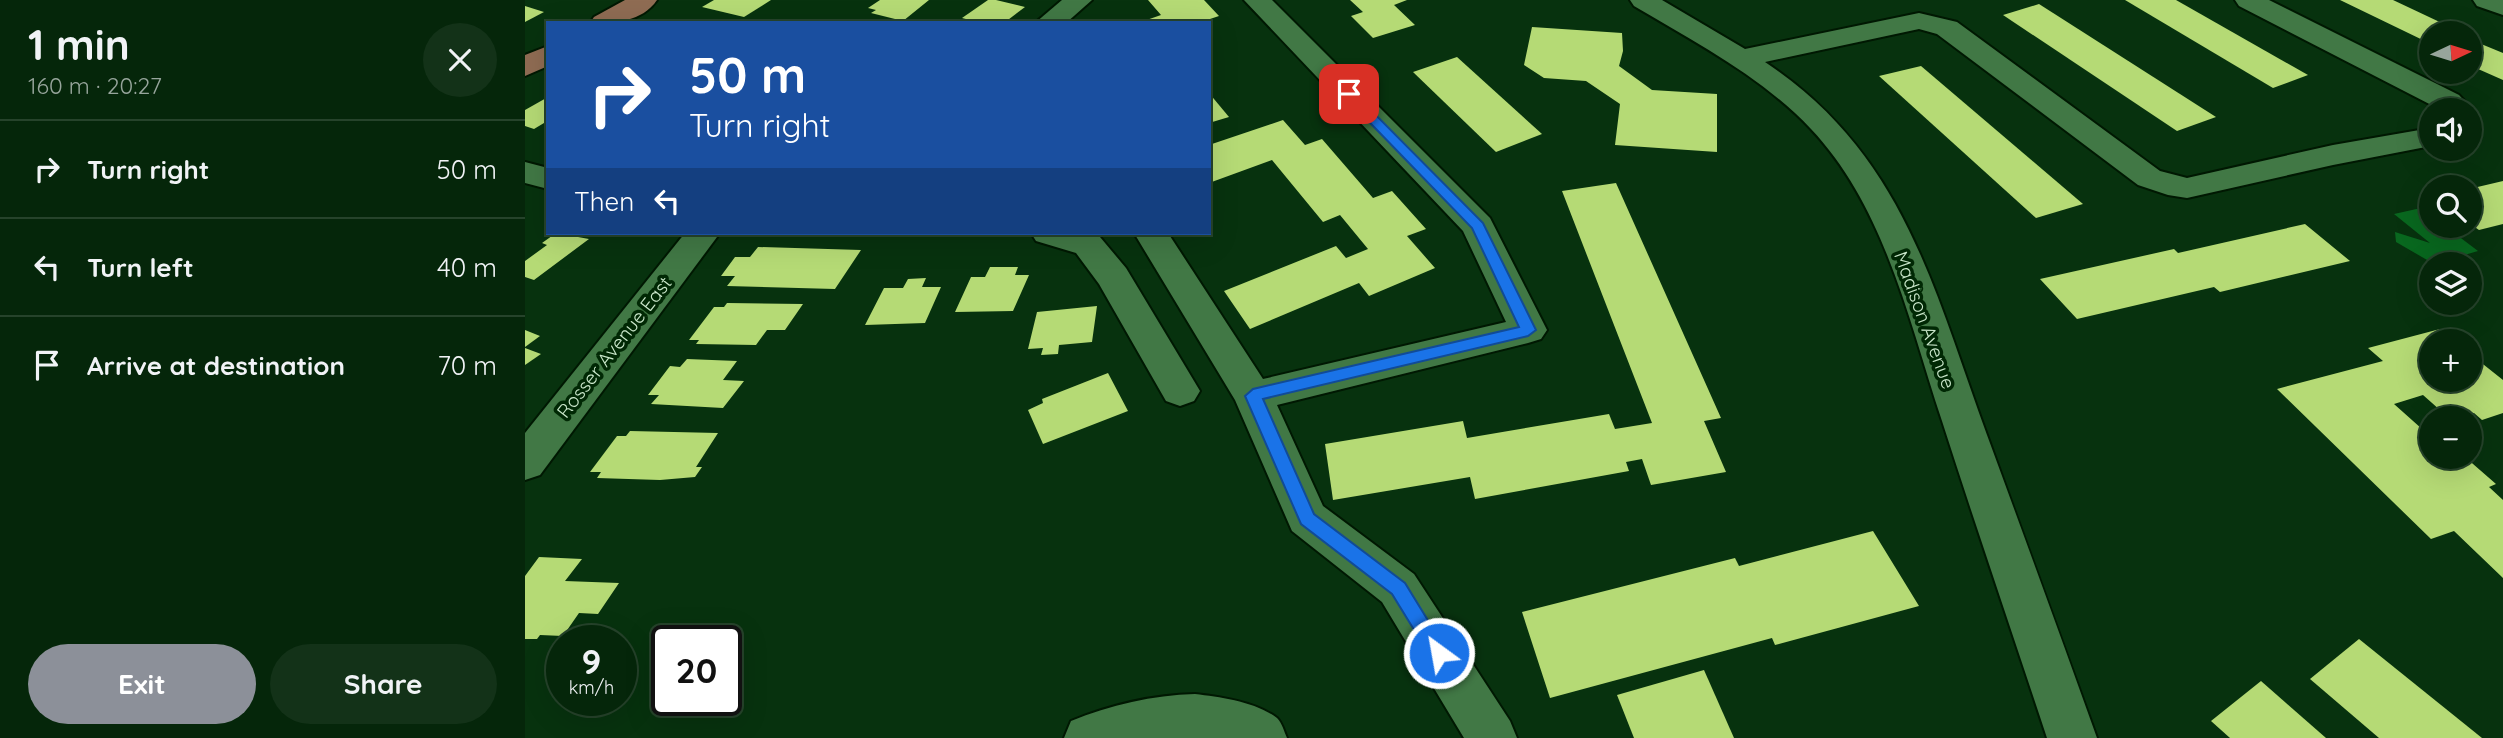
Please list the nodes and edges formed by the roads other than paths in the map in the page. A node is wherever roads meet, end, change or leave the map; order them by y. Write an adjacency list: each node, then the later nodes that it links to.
1 (644, 0): 6 (main road)
2 (1079, 0): 7 (street)
3 (1257, 0): 19 (street)
4 (1643, 0): 9 (street, Madison Avenue)
5 (2248, 0): 11 (street)
6 (607, 21)
7 (1052, 21)
8 (546, 55): 10 (main road)
9 (1742, 58): 12 (street); 24 (street, Madison Avenue)
10 (525, 66)
11 (2440, 98)
12 (2419, 140)
13 (525, 172): 14 (street)
14 (546, 178)
15 (701, 235): 20 (street, Rosser Avenue East)
16 (1055, 235): 18 (street)
17 (1152, 235): 19 (street)
18 (1180, 390)
19 (1253, 396): 23 (street)
20 (525, 463)
21 (1089, 738): 22 (street)
22 (1262, 738)
23 (1492, 738)
24 (2072, 738)

